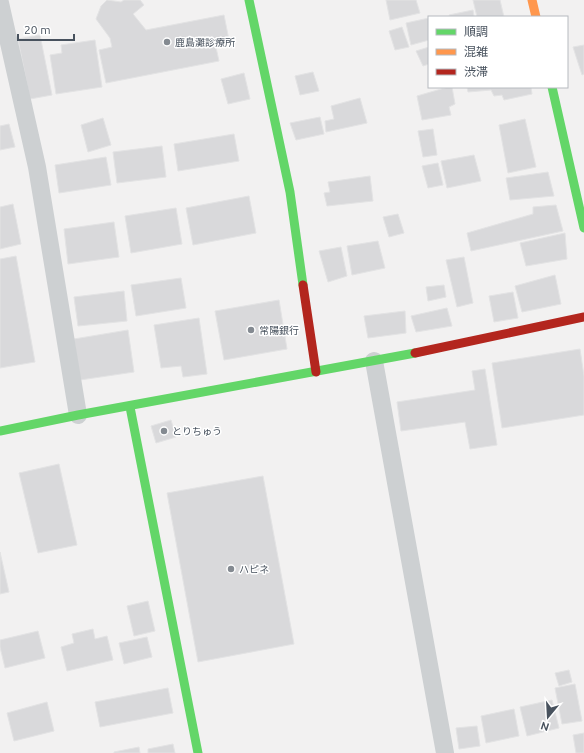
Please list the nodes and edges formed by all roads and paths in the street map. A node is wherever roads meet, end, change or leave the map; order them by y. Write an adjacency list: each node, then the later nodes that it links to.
1 (249, 0): 9 (street)
2 (532, 0): 4 (street)
3 (0, 3): 11 (street)
4 (536, 16)
5 (552, 88): 6 (street)
6 (584, 228)
7 (584, 317): 8 (street)
8 (374, 361): 9 (street); 14 (street)
9 (316, 372): 10 (street)
10 (130, 407): 11 (street); 13 (street)
11 (78, 415): 12 (street)
12 (0, 431)
13 (198, 753)
14 (445, 753)

